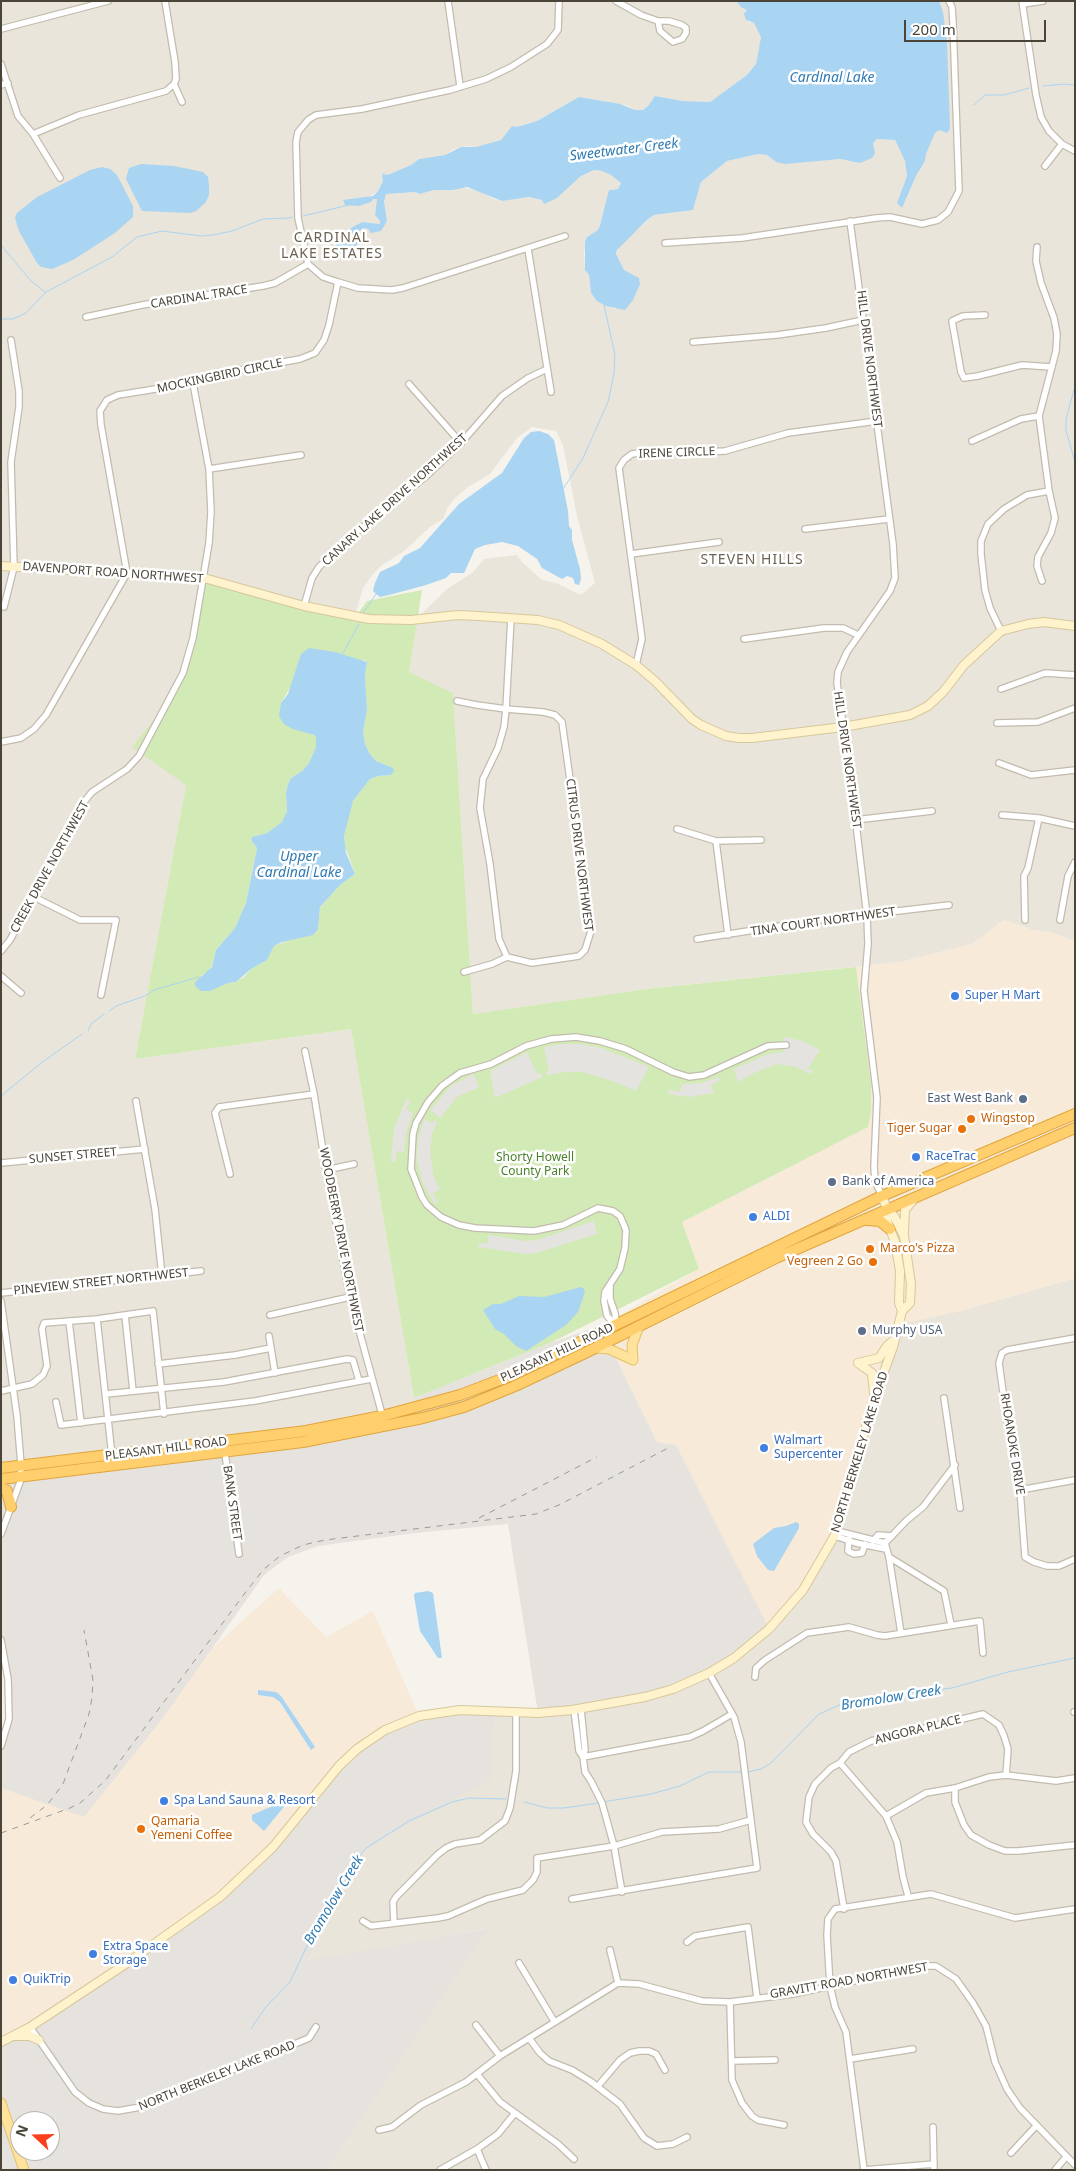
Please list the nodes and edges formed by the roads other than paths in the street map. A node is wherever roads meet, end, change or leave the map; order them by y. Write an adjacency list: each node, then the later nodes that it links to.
1 (108, 1): 10 (street)
2 (165, 1): 13 (street)
3 (448, 1): 15 (street)
4 (559, 1): 15 (street)
5 (616, 1): 9 (street)
6 (949, 1): 22 (street)
7 (1043, 1): 8 (street)
8 (1023, 3): 18 (street)
9 (658, 21): 9 (street)
10 (1, 29)
11 (1, 64): 12 (street)
12 (8, 83): 14 (street); 17 (street)
13 (174, 84): 16 (street); 17 (street)
14 (1, 85)
15 (460, 86): 27 (street)
16 (182, 102)
17 (33, 134): 21 (street)
18 (1062, 144): 19 (street); 20 (street)
19 (1075, 151)
20 (1045, 166)
21 (60, 178)
22 (850, 221): 24 (street); 31 (street, HILL DRIVE NORTHWEST)
23 (565, 236): 26 (street)
24 (665, 243)
25 (1037, 247): 34 (street)
26 (528, 249): 28 (street); 35 (street)
27 (308, 264): 28 (street); 30 (street, CARDINAL TRACE)
28 (338, 282): 36 (street, MOCKINGBIRD CIRCLE)
29 (985, 315): 34 (street)
30 (86, 317)
31 (863, 320): 33 (street); 40 (street, HILL DRIVE NORTHWEST)
32 (11, 340): 51 (street)
33 (693, 342)
34 (1051, 367): 39 (street)
35 (548, 369): 38 (street); 42 (street, CANARY LAKE DRIVE NORTHWEST)
36 (193, 383): 44 (street, CREEK DRIVE NORTHWEST); 52 (street, MOCKINGBIRD CIRCLE)
37 (409, 384): 42 (street)
38 (551, 392)
39 (1039, 416): 41 (street); 45 (street)
40 (877, 421): 46 (street, HILL DRIVE NORTHWEST); 49 (street, IRENE CIRCLE)
41 (972, 441)
42 (461, 443): 55 (street, CANARY LAKE DRIVE NORTHWEST)
43 (301, 455): 44 (street)
44 (209, 469): 53 (street, CREEK DRIVE NORTHWEST)
45 (1049, 492): 54 (street); 59 (street)
46 (889, 519): 47 (street); 60 (street, HILL DRIVE NORTHWEST)
47 (805, 529)
48 (718, 542): 49 (street)
49 (631, 554): 62 (street, IRENE CIRCLE)
50 (1, 566): 51 (street, DAVENPORT ROAD NORTHWEST)
51 (14, 567): 52 (street, DAVENPORT ROAD NORTHWEST); 56 (street)
52 (127, 572): 53 (street, DAVENPORT ROAD NORTHWEST); 70 (street)
53 (204, 578): 55 (street, DAVENPORT ROAD NORTHWEST); 82 (street, CREEK DRIVE NORTHWEST)
54 (1042, 581)
55 (304, 606): 57 (street, DAVENPORT ROAD NORTHWEST)
56 (4, 607)
57 (510, 618): 62 (street, DAVENPORT ROAD NORTHWEST); 67 (street)
58 (1075, 626): 59 (street, DAVENPORT ROAD NORTHWEST)
59 (1001, 631): 69 (street, DAVENPORT ROAD NORTHWEST)
60 (858, 635): 61 (street); 69 (street, HILL DRIVE NORTHWEST)
61 (744, 639)
62 (636, 665): 69 (street, DAVENPORT ROAD NORTHWEST)
63 (1075, 675): 64 (street)
64 (1001, 689)
65 (457, 701): 67 (street)
66 (1075, 708): 68 (street)
67 (506, 709): 90 (street); 90 (street, CITRUS DRIVE NORTHWEST)
68 (997, 723)
69 (843, 727): 76 (street, HILL DRIVE NORTHWEST)
70 (1, 742)
71 (999, 763): 72 (street)
72 (1075, 770)
73 (932, 811): 76 (street)
74 (1002, 815): 75 (street)
75 (1039, 818): 77 (street); 85 (street)
76 (856, 820): 84 (street, HILL DRIVE NORTHWEST)
77 (1075, 826)
78 (676, 829): 80 (street)
79 (761, 840): 80 (street)
80 (716, 841): 87 (street)
81 (1075, 862): 86 (street)
82 (34, 897): 89 (street, CREEK DRIVE NORTHWEST); 94 (street)
83 (949, 905): 84 (street, TINA COURT NORTHWEST)
84 (867, 916): 87 (street, TINA COURT NORTHWEST); 106 (street, HILL DRIVE NORTHWEST)
85 (1025, 920)
86 (1060, 920)
87 (728, 935): 88 (street, TINA COURT NORTHWEST)
88 (696, 939)
89 (1, 951)
90 (507, 957): 91 (street)
91 (464, 972)
92 (1, 976): 93 (street)
93 (20, 993)
94 (101, 996)
95 (786, 1045): 122 (street)
96 (304, 1051): 97 (street, WOODBERRY DRIVE NORTHWEST)
97 (314, 1094): 104 (street, WOODBERRY DRIVE NORTHWEST); 105 (street)
98 (136, 1101): 101 (street)
99 (1075, 1114): 106 (highway, PLEASANT HILL ROAD)
100 (1075, 1128): 107 (highway, PLEASANT HILL ROAD)
101 (145, 1149): 102 (street, SUNSET STREET); 113 (street)
102 (1, 1163)
103 (354, 1164): 104 (street)
104 (326, 1170): 115 (street, WOODBERRY DRIVE NORTHWEST)
105 (230, 1174)
106 (882, 1196): 108 (street, NORTH BERKELEY LAKE ROAD); 122 (highway, PLEASANT HILL ROAD)
107 (915, 1197): 108 (highway, PLEASANT HILL ROAD); 111 (street)
108 (887, 1209): 109 (highway, PLEASANT HILL ROAD); 110 (street, NORTH BERKELEY LAKE ROAD); 111 (street, NORTH BERKELEY LAKE ROAD)
109 (863, 1220): 110 (highway); 123 (highway, PLEASANT HILL ROAD)
110 (890, 1229): 117 (street, NORTH BERKELEY LAKE ROAD)
111 (904, 1236): 117 (street, NORTH BERKELEY LAKE ROAD)
112 (201, 1272): 113 (street, PINEVIEW STREET NORTHWEST)
113 (162, 1276): 114 (street, PINEVIEW STREET NORTHWEST)
114 (1, 1293)
115 (350, 1297): 119 (street); 131 (street, WOODBERRY DRIVE NORTHWEST)
116 (1, 1301): 134 (street)
117 (902, 1311): 126 (street, NORTH BERKELEY LAKE ROAD)
118 (125, 1315): 120 (street); 129 (street); 136 (street)
119 (270, 1315)
120 (97, 1319): 121 (street); 137 (street)
121 (69, 1321): 134 (street); 144 (street)
122 (616, 1325): 143 (highway, PLEASANT HILL ROAD)
123 (639, 1326): 128 (highway, PLEASANT HILL ROAD); 128 (main road)
124 (269, 1336): 127 (street)
125 (1075, 1338): 154 (street, RHOANOKE DRIVE)
126 (894, 1340): 140 (street, NORTH BERKELEY LAKE ROAD); 140 (street)
127 (271, 1348): 129 (street); 130 (street)
128 (596, 1348): 143 (highway, PLEASANT HILL ROAD)
129 (158, 1364): 133 (street)
130 (276, 1373): 132 (street); 133 (street)
131 (371, 1379): 132 (street); 143 (street, WOODBERRY DRIVE NORTHWEST)
132 (359, 1381): 141 (street)
133 (161, 1389): 136 (street); 141 (street)
134 (13, 1390): 135 (street); 147 (street)
135 (1, 1391)
136 (133, 1391): 137 (street)
137 (106, 1394): 142 (street)
138 (944, 1398): 148 (street)
139 (56, 1402): 144 (street)
140 (873, 1402): 158 (street, NORTH BERKELEY LAKE ROAD)
141 (164, 1414): 142 (street)
142 (109, 1421): 144 (street); 146 (street)
143 (383, 1422): 145 (highway, PLEASANT HILL ROAD); 146 (highway, PLEASANT HILL ROAD)
144 (81, 1423)
145 (225, 1453): 150 (highway, PLEASANT HILL ROAD); 164 (street, BANK STREET)
146 (112, 1456): 147 (highway, PLEASANT HILL ROAD)
147 (21, 1465): 149 (highway, PLEASANT HILL ROAD); 150 (street)
148 (955, 1465): 156 (street); 159 (street)
149 (1, 1466)
150 (20, 1477): 151 (highway, PLEASANT HILL ROAD); 155 (street)
151 (1, 1479)
152 (1075, 1480): 154 (street)
153 (1, 1487): 155 (highway)
154 (1020, 1490): 166 (street, RHOANOKE DRIVE)
155 (11, 1507): 157 (street)
156 (960, 1508)
157 (1, 1534)
158 (836, 1534): 160 (street); 171 (street, NORTH BERKELEY LAKE ROAD)
159 (892, 1536): 161 (street); 163 (street)
160 (849, 1538): 162 (street); 162 (street)
161 (873, 1541): 162 (street); 163 (street)
162 (864, 1542): 163 (street)
163 (886, 1546): 165 (street)
164 (239, 1554)
165 (889, 1557): 167 (street); 168 (street)
166 (1075, 1559)
167 (952, 1625): 168 (street); 170 (street)
168 (901, 1633): 172 (street)
169 (1, 1640): 179 (street)
170 (983, 1653)
171 (709, 1673): 173 (street, NORTH BERKELEY LAKE ROAD); 175 (street)
172 (755, 1677)
173 (577, 1709): 174 (street, NORTH BERKELEY LAKE ROAD); 176 (street); 177 (street)
174 (516, 1713): 195 (street); 205 (street, NORTH BERKELEY LAKE ROAD)
175 (732, 1714): 180 (street); 186 (street)
176 (577, 1733): 177 (street); 178 (street)
177 (584, 1733): 178 (street)
178 (582, 1744): 180 (street)
179 (1, 1746)
180 (583, 1757): 188 (street)
181 (840, 1763): 182 (street, ANGORA PLACE); 185 (street); 192 (street, ANGORA PLACE)
182 (1006, 1775): 183 (street); 184 (street)
183 (1075, 1778)
184 (955, 1788): 185 (street); 187 (street)
185 (886, 1816): 190 (street)
186 (751, 1820): 188 (street); 189 (street)
187 (1075, 1845)
188 (614, 1846): 189 (street); 195 (street)
189 (622, 1892): 191 (street)
190 (908, 1896): 192 (street); 193 (street)
191 (572, 1899)
192 (844, 1909): 200 (street)
193 (1075, 1909)
194 (363, 1921): 195 (street)
195 (394, 1923)
196 (687, 1942): 201 (street)
197 (610, 1950): 199 (street)
198 (519, 1963): 203 (street)
199 (618, 1983): 202 (street, GRAVITT ROAD NORTHWEST); 203 (street)
200 (830, 1986): 201 (street, GRAVITT ROAD NORTHWEST); 213 (street); 222 (street, GRAVITT ROAD NORTHWEST)
201 (757, 1998): 202 (street, GRAVITT ROAD NORTHWEST)
202 (730, 2002): 215 (street)
203 (554, 2021): 208 (street)
204 (476, 2025): 212 (street)
205 (30, 2027): 207 (street, NORTH BERKELEY LAKE ROAD); 209 (street, NORTH BERKELEY LAKE ROAD)
206 (316, 2027): 209 (street, NORTH BERKELEY LAKE ROAD)
207 (13, 2036): 209 (street); 210 (street, NORTH BERKELEY LAKE ROAD)
208 (529, 2038): 212 (street); 218 (street)
209 (40, 2040)
210 (1, 2042)
211 (913, 2049): 213 (street)
212 (500, 2056): 217 (street)
213 (850, 2059): 235 (street)
214 (775, 2060): 215 (street)
215 (732, 2061): 221 (street)
216 (665, 2070): 218 (street)
217 (477, 2074): 220 (street); 224 (street)
218 (598, 2086): 225 (street)
219 (1, 2103): 232 (main road)
220 (515, 2113): 226 (street); 229 (street)
221 (784, 2125)
222 (1036, 2126): 227 (street); 228 (street, GRAVITT ROAD NORTHWEST)
223 (933, 2127): 231 (street)
224 (379, 2130)
225 (686, 2137)
226 (477, 2149): 233 (street); 234 (street)
227 (1011, 2153)
228 (1066, 2157): 230 (street, GRAVITT ROAD NORTHWEST); 236 (street)
229 (574, 2159)
230 (1075, 2165)
231 (934, 2167): 235 (street)
232 (24, 2170)
233 (440, 2170)
234 (486, 2170)
235 (864, 2170)
236 (1055, 2170)

